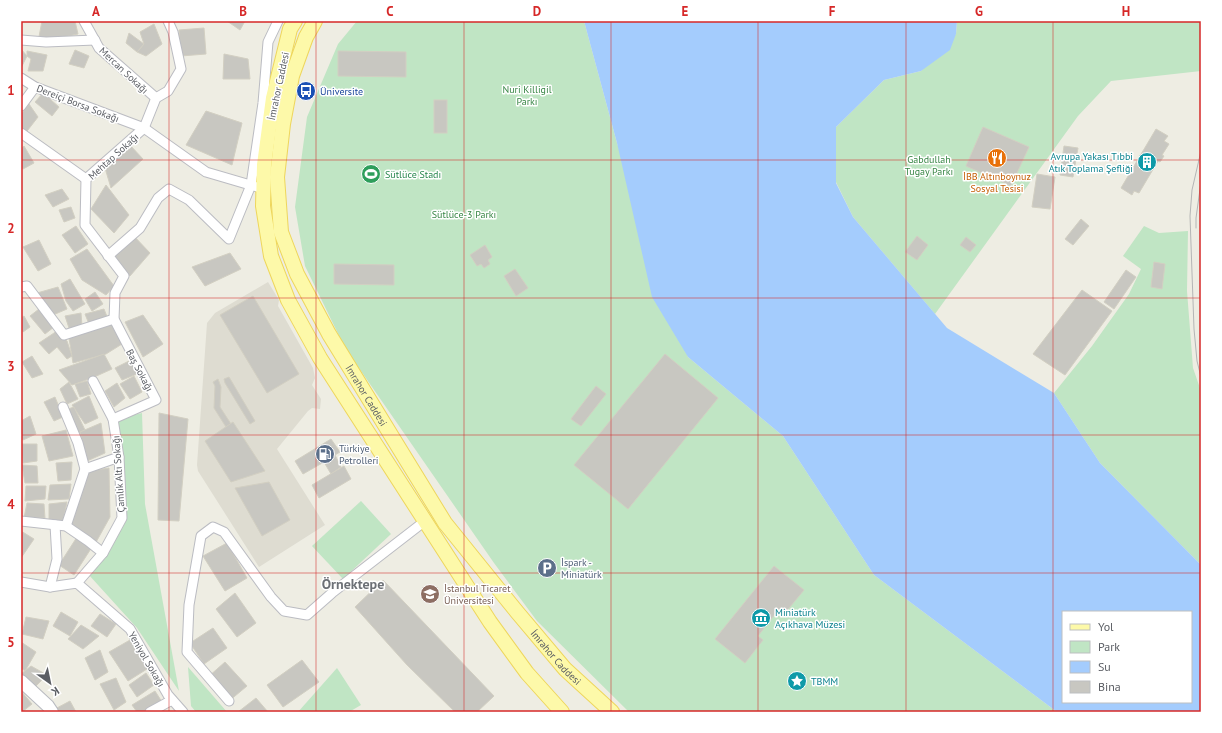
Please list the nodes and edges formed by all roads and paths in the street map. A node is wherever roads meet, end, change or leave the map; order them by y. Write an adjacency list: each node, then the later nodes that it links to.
1 (84, 21): 7 (street, Mercan Sokağı)
2 (168, 21): 10 (street)
3 (278, 21): 15 (street)
4 (295, 21): 15 (main road, İmrahor Caddesi)
5 (315, 21): 28 (main road, İmrahor Caddesi)
6 (21, 40): 7 (street, Mercan Sokağı)
7 (95, 40): 10 (street, Mercan Sokağı)
8 (21, 78): 9 (street, Dereiçi Borsa Sokağı)
9 (35, 87): 11 (street); 12 (street, Dereiçi Borsa Sokağı)
10 (156, 98): 12 (street)
11 (21, 106)
12 (144, 128): 14 (street, Mehtap Sokağı); 15 (street, Dereiçi Borsa Sokağı)
13 (21, 133): 14 (street)
14 (86, 179): 16 (street, Mehtap Sokağı)
15 (258, 187): 16 (street); 25 (main road, İmrahor Caddesi)
16 (108, 256): 18 (street, Mehtap Sokağı)
17 (24, 286): 18 (street)
18 (114, 319): 21 (street, Baş Sokağı)
19 (93, 381): 21 (street, Çamlık Altı Sokağı)
20 (63, 407): 23 (street)
21 (113, 418): 22 (street, Çamlık Altı Sokağı)
22 (119, 457): 23 (street); 29 (street, Çamlık Altı Sokağı)
23 (85, 469): 27 (street)
24 (21, 521): 26 (street)
25 (425, 521): 30 (main road, İmrahor Caddesi); 36 (street)
26 (55, 525): 27 (street); 33 (street)
27 (66, 526): 29 (street)
28 (469, 552): 30 (main road); 41 (main road, İmrahor Caddesi)
29 (103, 553): 32 (street, Çamlık Altı Sokağı)
30 (454, 565): 40 (main road, İmrahor Caddesi)
31 (21, 582): 33 (street)
32 (77, 583): 33 (street); 35 (street, Yeniyol Sokağı)
33 (50, 587)
34 (21, 681): 37 (street)
35 (172, 700): 38 (street); 39 (street, Yeniyol Sokağı)
36 (229, 701)
37 (52, 712)
38 (150, 712)
39 (183, 712)
40 (562, 712)
41 (612, 712)

